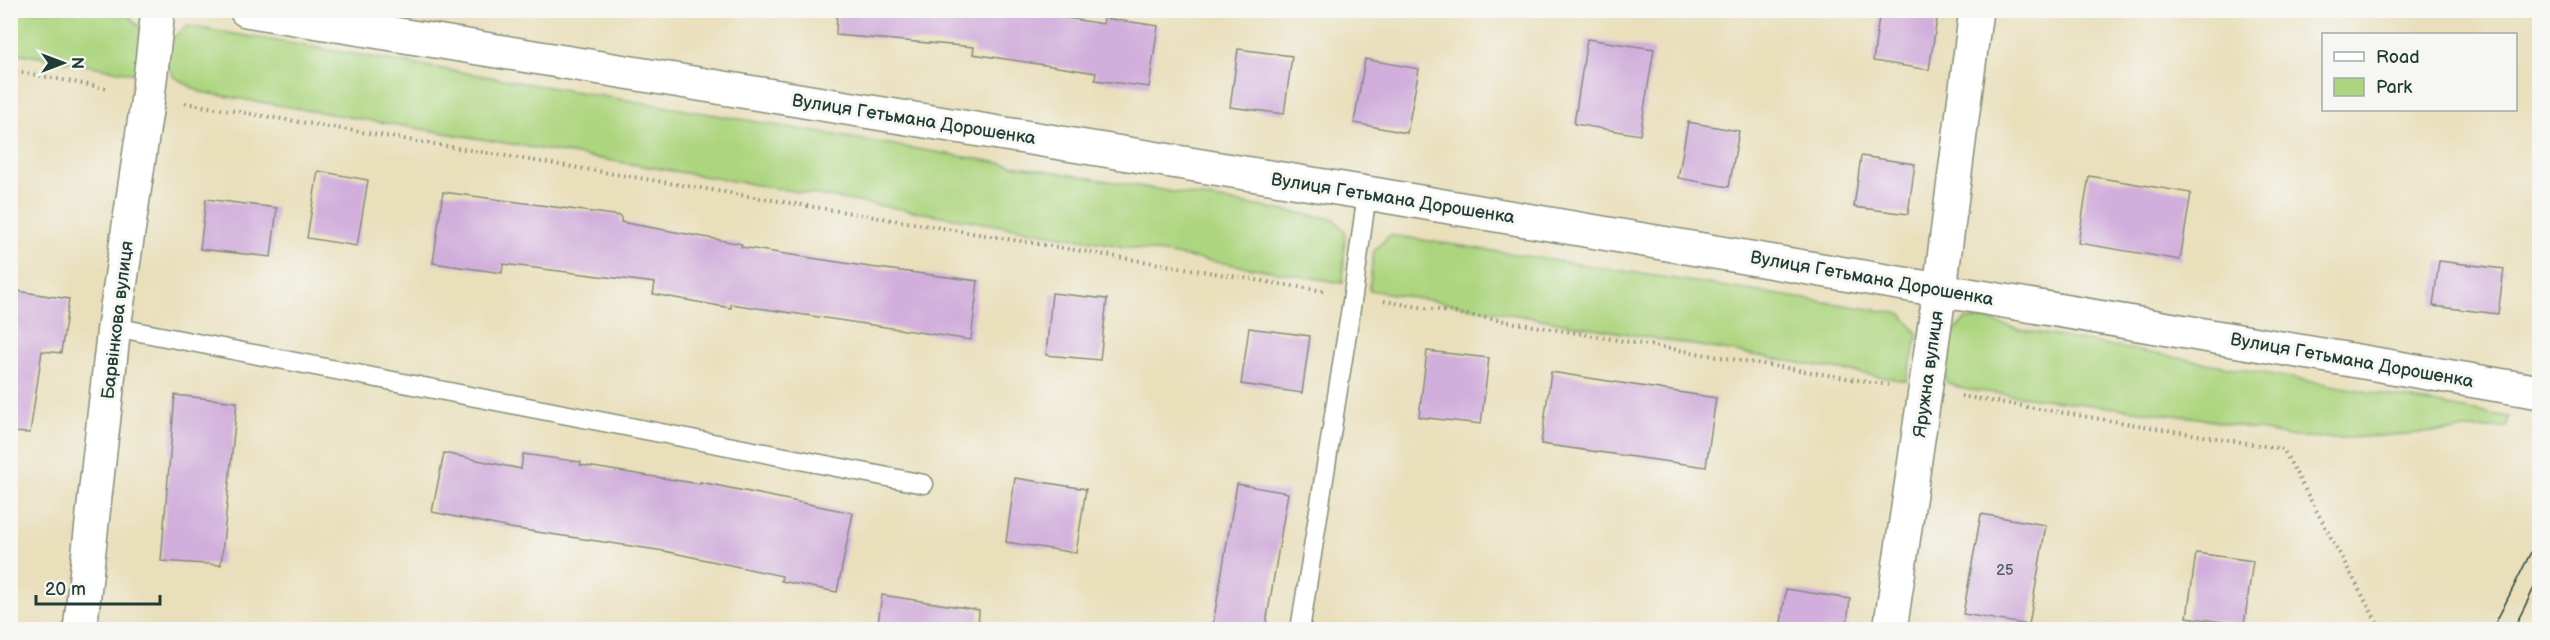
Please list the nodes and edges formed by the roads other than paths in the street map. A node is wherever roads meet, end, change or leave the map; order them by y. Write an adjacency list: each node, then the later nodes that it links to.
1 (158, 10): 6 (street, Барвінкова вулиця)
2 (246, 10): 4 (street, Вулиця Гетьмана Дорошенка)
3 (1976, 10): 5 (street, Яружна вулиця)
4 (1367, 193): 5 (street, Вулиця Гетьмана Дорошенка); 10 (lane)
5 (1940, 289): 7 (street, Вулиця Гетьмана Дорошенка); 11 (street, Яружна вулиця)
6 (114, 327): 8 (lane); 9 (street, Барвінкова вулиця)
7 (2540, 392)
8 (924, 484)
9 (80, 630)
10 (1300, 630)
11 (1890, 630)

